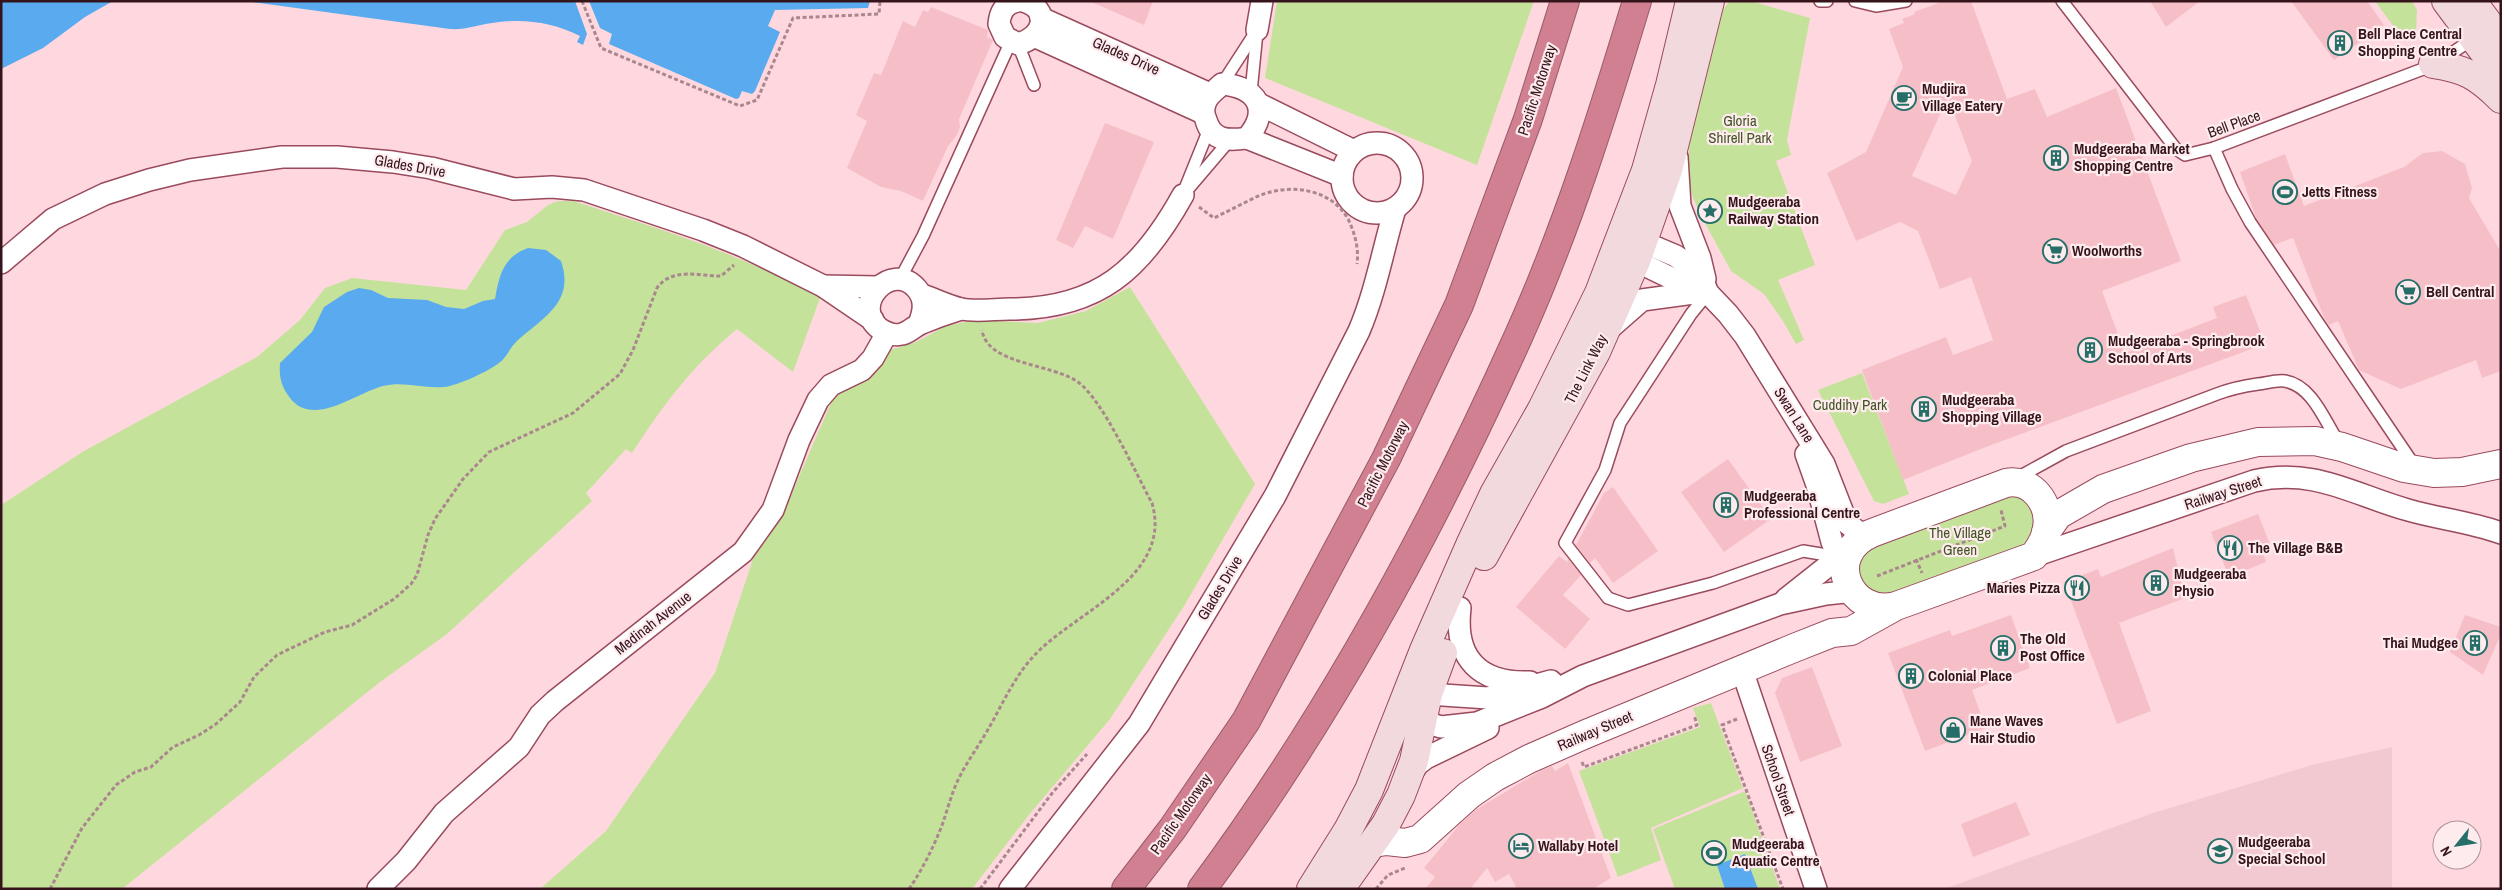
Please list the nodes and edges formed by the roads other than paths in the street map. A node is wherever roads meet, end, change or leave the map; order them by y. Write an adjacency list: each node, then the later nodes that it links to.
1 (1018, 1): 15 (street)
2 (1023, 1): 15 (street, Glades Drive)
3 (1262, 1): 13 (street)
4 (1565, 1): 65 (highway, Pacific Motorway)
5 (1637, 1): 66 (highway)
6 (1690, 1): 30 (main road)
7 (1710, 1): 22 (main road, The Link Way)
8 (1855, 1): 9 (lane)
9 (1906, 1)
10 (2062, 1): 24 (lane, Bell Place)
11 (2446, 1): 14 (main road)
12 (2472, 1): 14 (main road)
13 (1257, 30): 19 (lane); 21 (lane)
14 (2488, 34): 16 (lane, Bell Place); 17 (main road)
15 (1026, 35): 18 (lane); 21 (street, Glades Drive); 33 (lane)
16 (2432, 64): 20 (main road); 24 (lane, Bell Place)
17 (2501, 75)
18 (1034, 85)
19 (1255, 98): 21 (street, Glades Drive); 23 (street); 25 (street, Glades Drive)
20 (2501, 99)
21 (1211, 105): 23 (street, Glades Drive); 27 (lane)
22 (1678, 137): 30 (main road, The Link Way); 36 (street, Swan Lane)
23 (1238, 139): 26 (street, Glades Drive); 27 (lane)
24 (2214, 148): 45 (lane)
25 (1354, 150): 26 (street); 28 (street, Glades Drive)
26 (1342, 176): 29 (street)
27 (1183, 195): 38 (street)
28 (1395, 209): 29 (street); 31 (street, Glades Drive)
29 (1370, 212): 31 (street, Glades Drive)
30 (1633, 249): 36 (street, Swan Lane); 41 (main road, The Link Way); 58 (main road)
31 (1380, 260): 64 (street, Glades Drive)
32 (1, 263): 34 (street, Glades Drive)
33 (900, 279): 35 (street, Glades Drive); 37 (street)
34 (823, 286): 35 (street, Glades Drive); 40 (street, Glades Drive)
35 (878, 286): 40 (street)
36 (1705, 291): 41 (street); 42 (street, Swan Lane); 51 (lane)
37 (922, 294): 38 (street); 39 (street)
38 (971, 309): 39 (street)
39 (919, 324): 40 (street)
40 (880, 327): 63 (street, Medinah Avenue)
41 (1606, 331): 54 (main road, The Link Way)
42 (1792, 414): 51 (street); 51 (street, Swan Lane)
43 (2342, 447): 45 (street); 46 (street); 47 (lane)
44 (2501, 464): 45 (street)
45 (2420, 471)
46 (2104, 489): 47 (street); 48 (street)
47 (2010, 490): 48 (street); 51 (street)
48 (2046, 532): 50 (street)
49 (2501, 533): 50 (street, Railway Street)
50 (2034, 556): 53 (street, Railway Street)
51 (1851, 565): 52 (street); 52 (street); 53 (street, Railway Street); 55 (street, Railway Street)
52 (1780, 604): 57 (street)
53 (1896, 606): 55 (street, Railway Street)
54 (1460, 608): 57 (street); 58 (main road, The Link Way)
55 (1832, 633): 56 (street, Railway Street)
56 (1742, 670): 62 (street, Railway Street); 69 (street, School Street)
57 (1573, 677): 58 (street); 59 (street)
58 (1416, 697): 60 (main road); 67 (main road)
59 (1542, 697): 60 (street); 61 (street)
60 (1422, 721): 61 (main road)
61 (1408, 778): 62 (main road)
62 (1373, 844): 68 (main road)
63 (378, 889)
64 (1010, 889)
65 (1126, 889)
66 (1202, 889)
67 (1311, 889)
68 (1340, 889)
69 (1816, 889)

